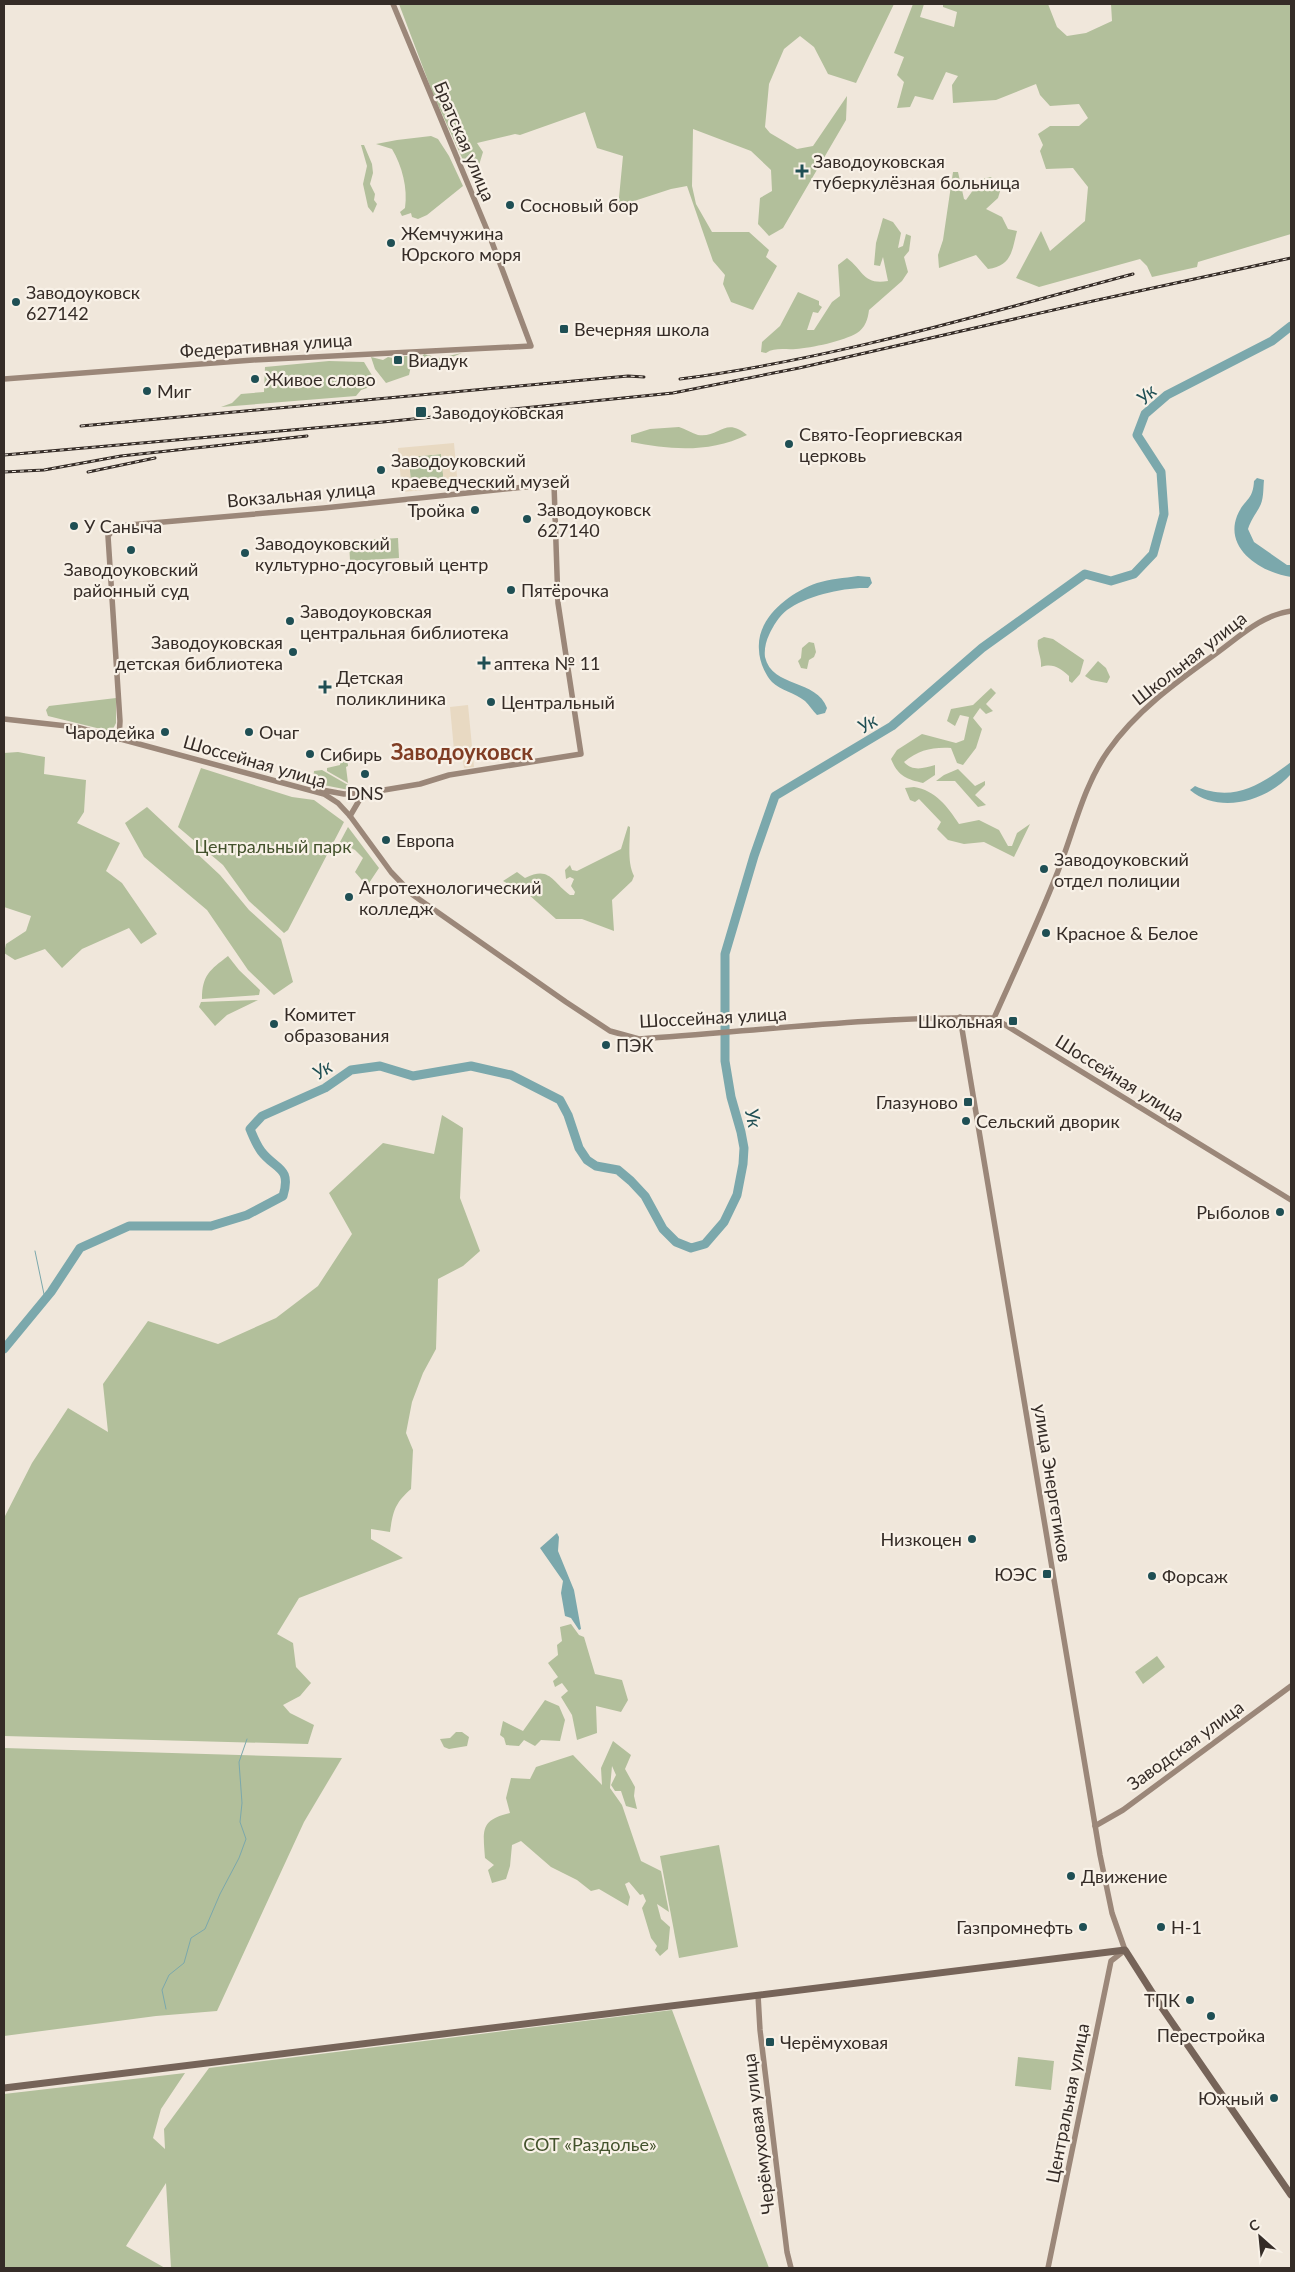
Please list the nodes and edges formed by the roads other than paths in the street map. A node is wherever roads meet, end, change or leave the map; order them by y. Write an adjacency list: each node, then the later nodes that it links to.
1 (393, 4): 2 (street, Братская улица)
2 (531, 346): 3 (street, Федеративная улица)
3 (4, 379)
4 (1291, 610): 11 (street, Школьная улица)
5 (4, 719): 6 (street, Шоссейная улица)
6 (118, 739): 7 (street, Шоссейная улица); 8 (street, Вокзальная улица)
7 (311, 789): 8 (street); 9 (street, Шоссейная улица)
8 (372, 792): 9 (street)
9 (350, 816): 10 (street, Шоссейная улица)
10 (960, 1017): 11 (street, Шоссейная улица); 14 (street, улица Энергетиков)
11 (994, 1018): 12 (street, Шоссейная улица)
12 (1291, 1200)
13 (1291, 1686): 14 (street, Заводская улица)
14 (1095, 1826): 15 (street, улица Энергетиков)
15 (1125, 1950): 16 (main road); 18 (main road); 20 (street, Центральная улица)
16 (758, 1995): 17 (main road); 19 (street, Черёмуховая улица)
17 (4, 2088)
18 (1291, 2195)
19 (792, 2268)
20 (1048, 2268)

